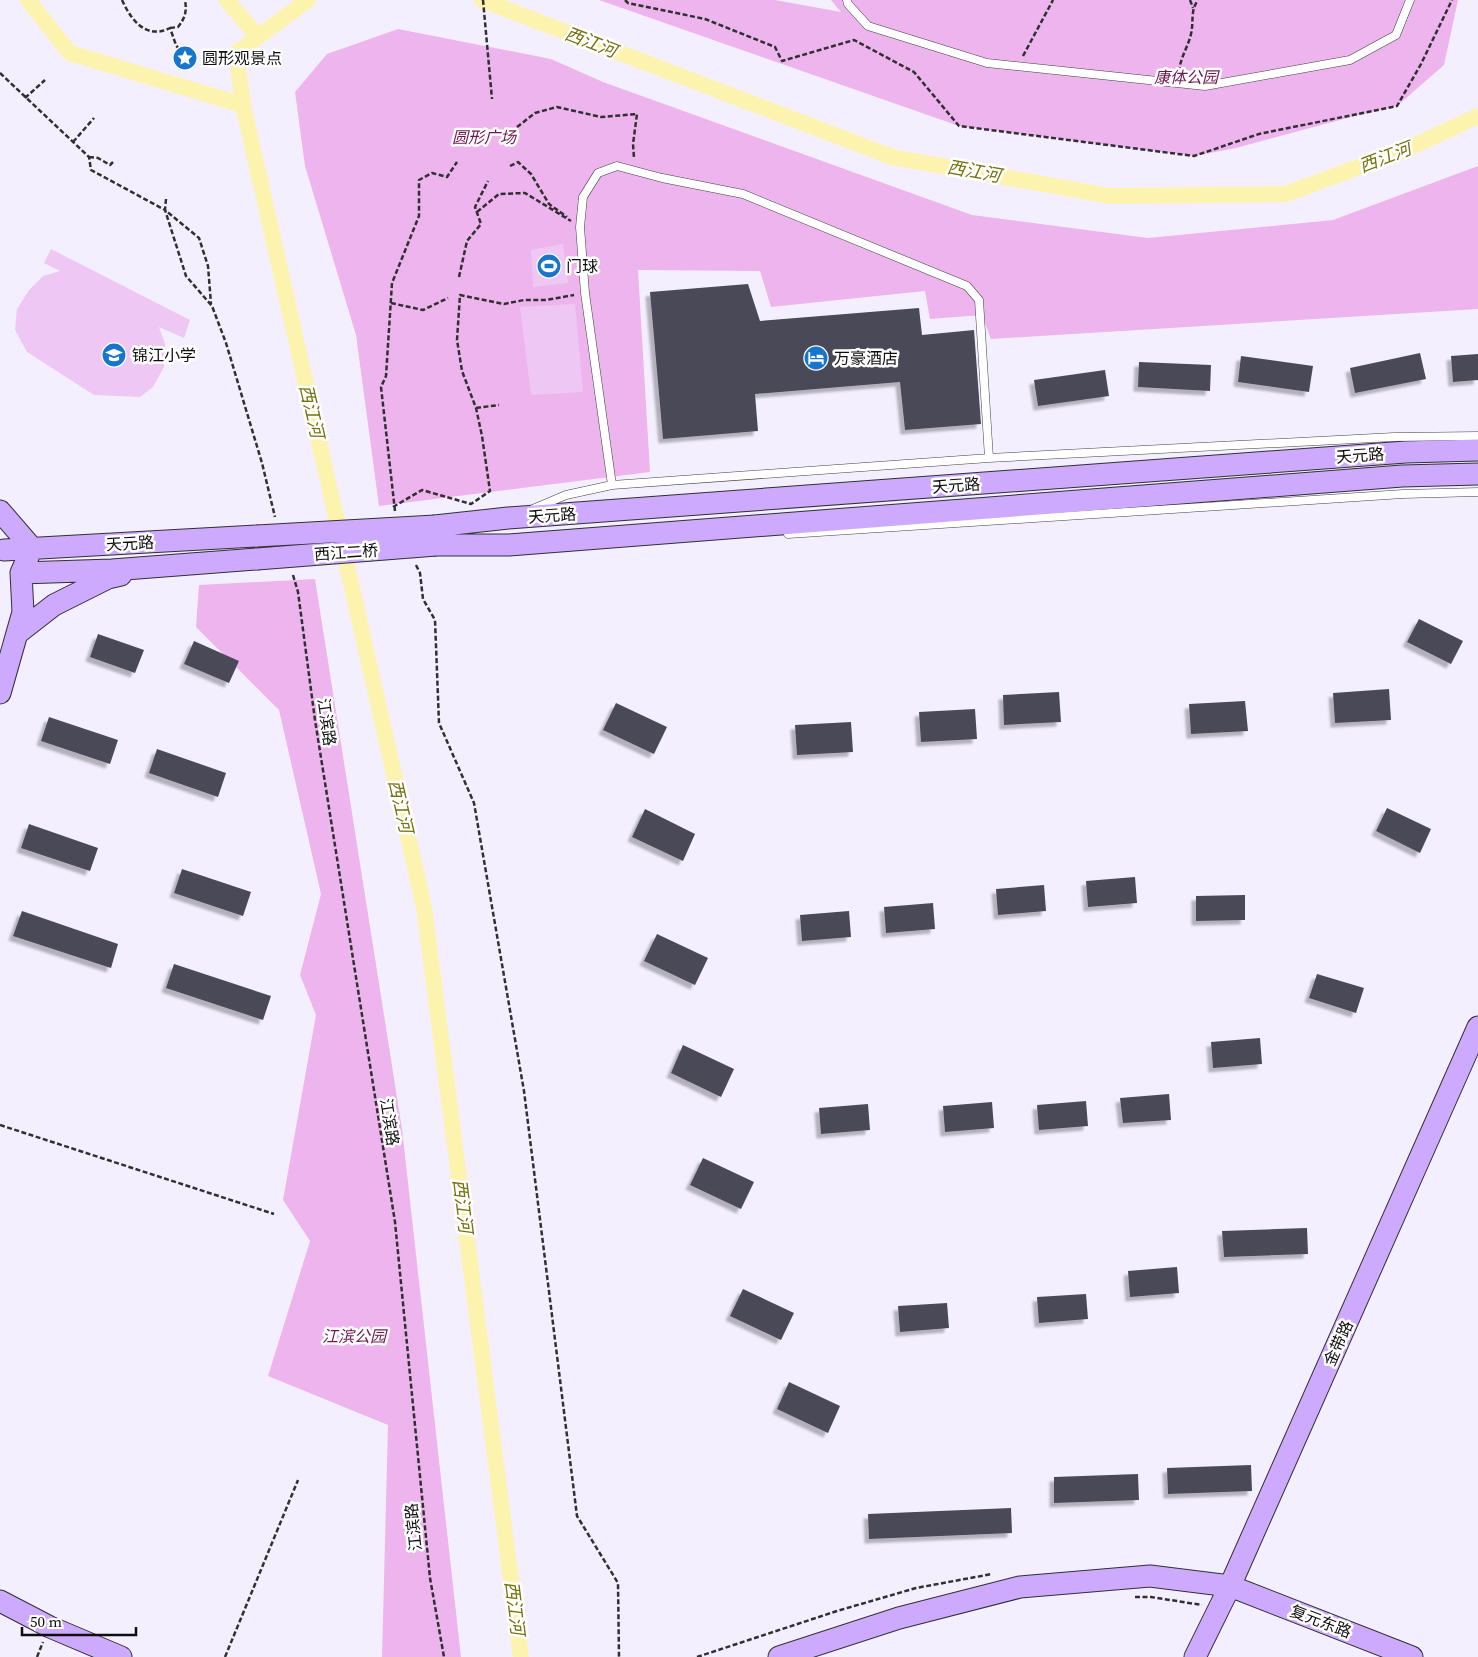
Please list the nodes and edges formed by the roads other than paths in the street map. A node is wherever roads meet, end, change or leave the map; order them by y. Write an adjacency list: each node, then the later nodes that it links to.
1 (848, 0): 2 (lane)
2 (1410, 0)
3 (1478, 436): 5 (lane)
4 (1478, 450): 10 (main road, 天元路)
5 (989, 458): 7 (lane); 7 (lane)
6 (1478, 474): 14 (main road, 天元路)
7 (612, 486): 10 (lane)
8 (1478, 492): 11 (lane)
9 (0, 511): 16 (main road)
10 (508, 518): 13 (main road, 天元路)
11 (777, 535)
12 (257, 536): 13 (main road, 西江二桥, bridge); 16 (main road, 天元路)
13 (435, 536): 14 (main road, 天元路); 18 (main road, 西江二桥, bridge)
14 (510, 545): 17 (lane)
15 (2, 547): 16 (main road, 天元路); 20 (main road)
16 (32, 548): 20 (main road)
17 (568, 549)
18 (257, 559): 19 (main road, 天元路)
19 (172, 564): 20 (main road, 天元路); 21 (main road)
20 (21, 573): 21 (main road)
21 (18, 633): 22 (main road)
22 (0, 693)
23 (1478, 1027): 24 (main road, 金带路)
24 (1230, 1586): 29 (main road, 复元东路); 30 (main road, 金带路); 31 (main road, 复元东路)
25 (0, 1601): 27 (main road)
26 (0, 1611): 27 (main road)
27 (36, 1620): 28 (main road)
28 (121, 1657)
29 (779, 1657)
30 (1195, 1657)
31 (1412, 1657)

